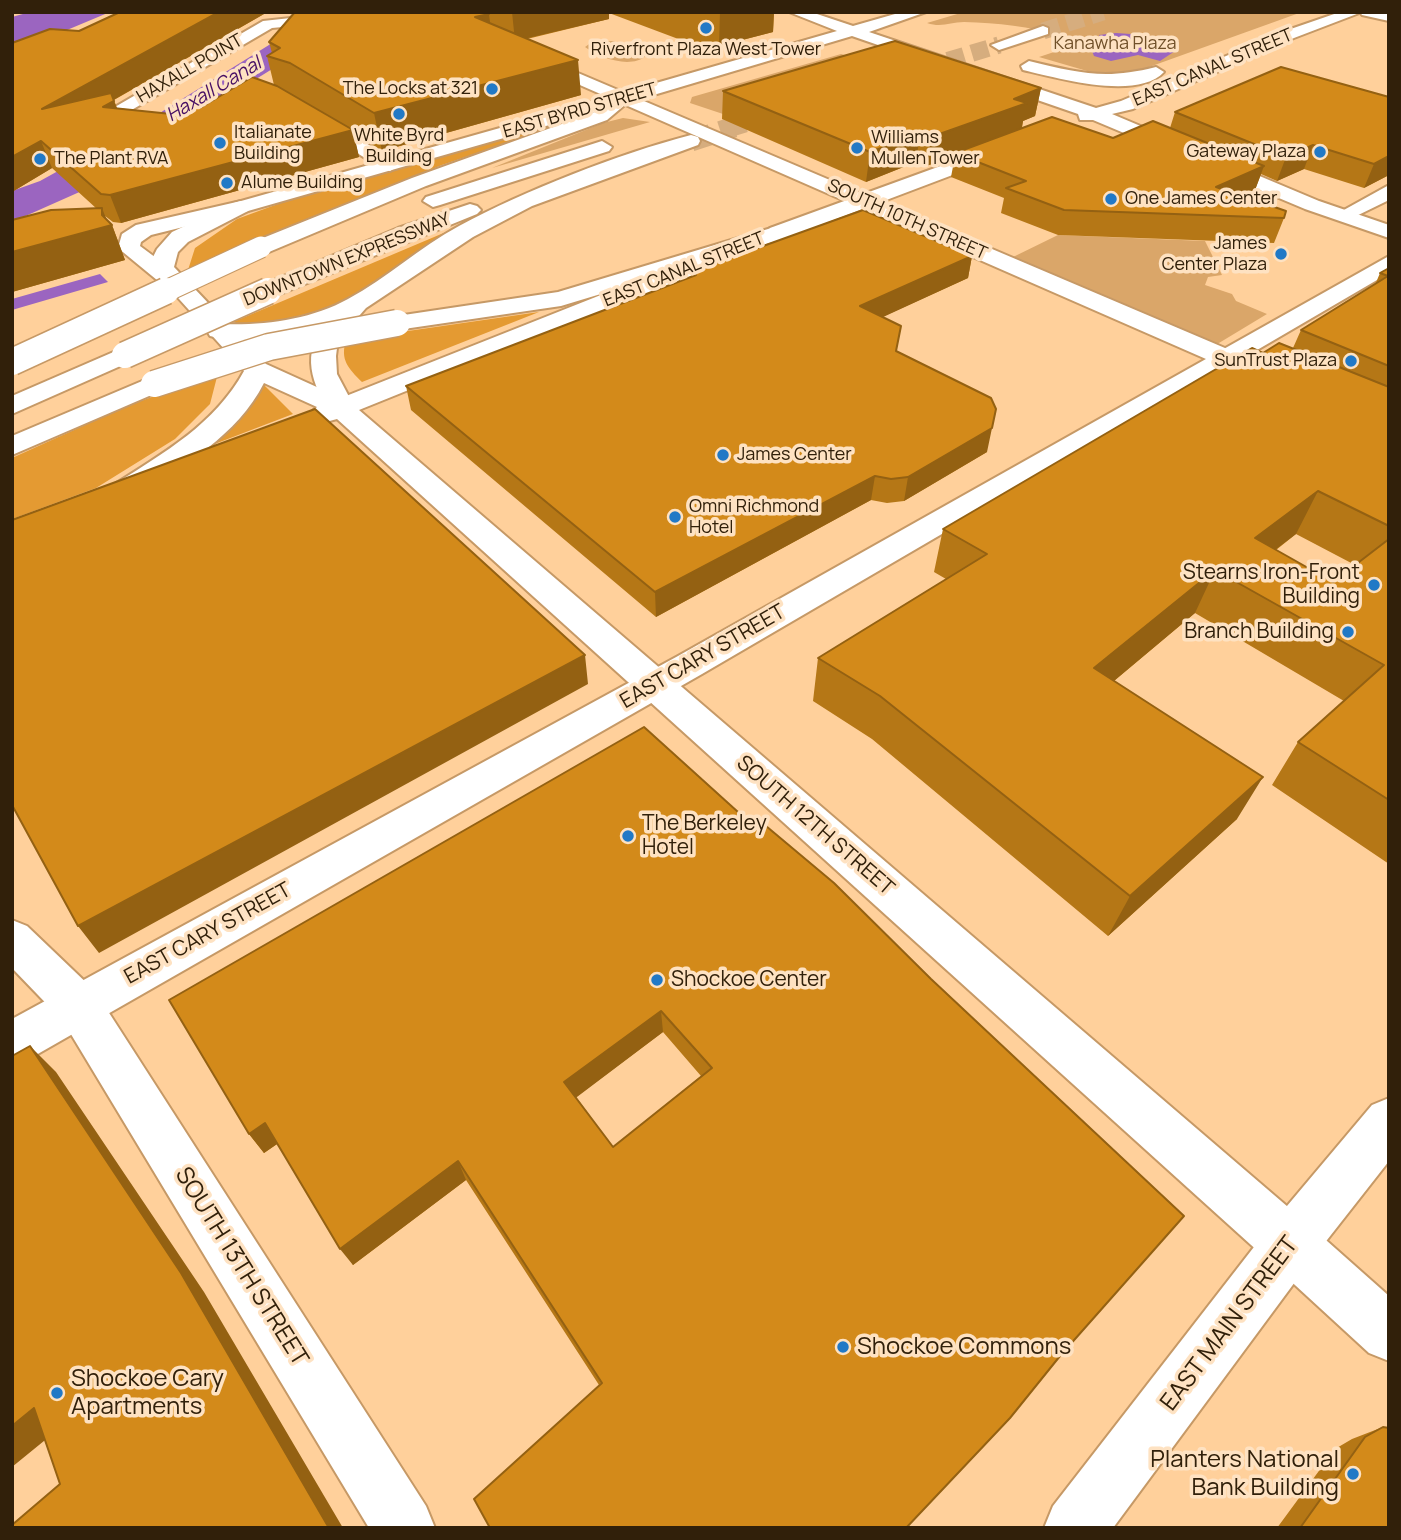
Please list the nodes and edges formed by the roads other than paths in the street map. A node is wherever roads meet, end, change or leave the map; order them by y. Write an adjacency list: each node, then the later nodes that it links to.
1 (398, 12): 6 (main road, HAXALL POINT)
2 (858, 12): 9 (main road)
3 (919, 12): 9 (main road, EAST BYRD STREET)
4 (1355, 12): 17 (main road, EAST CANAL STREET)
5 (1367, 12): 8 (main road)
6 (388, 13): 22 (main road, HAXALL POINT)
7 (789, 16): 10 (main road); 14 (main road)
8 (1389, 17)
9 (887, 21): 10 (main road, EAST BYRD STREET); 12 (main road)
10 (853, 31): 14 (main road, EAST BYRD STREET); 23 (main road)
11 (1043, 31): 13 (main road)
12 (922, 32)
13 (1002, 33)
14 (794, 48): 20 (main road, EAST BYRD STREET)
15 (509, 49): 20 (main road, SOUTH 10TH STREET)
16 (983, 51): 18 (main road)
17 (1225, 62): 18 (main road); 19 (main road); 23 (main road, EAST CANAL STREET)
18 (1029, 66): 23 (main road)
19 (1251, 69)
20 (624, 98): 29 (main road, EAST BYRD STREET); 31 (main road, SOUTH 10TH STREET); 41 (main road)
21 (291, 105): 29 (main road)
22 (117, 111)
23 (1093, 113): 24 (main road, EAST CANAL STREET); 32 (main road)
24 (1067, 124)
25 (665, 128): 34 (main road, DOWNTOWN EXPRESSWAY)
26 (691, 141): 28 (main road, DOWNTOWN EXPRESSWAY)
27 (1021, 142): 31 (main road, EAST CANAL STREET)
28 (655, 152): 44 (main road); 51 (main road, DOWNTOWN EXPRESSWAY, bridge)
29 (390, 166): 33 (main road, EAST BYRD STREET)
30 (1389, 191): 36 (main road)
31 (865, 202): 39 (main road, EAST CANAL STREET); 46 (main road, SOUTH 10TH STREET)
32 (1312, 205): 36 (main road); 42 (main road)
33 (241, 206): 40 (main road, EAST BYRD STREET); 43 (main road, EAST BYRD STREET)
34 (416, 207)
35 (391, 216): 41 (main road, DOWNTOWN EXPRESSWAY)
36 (1344, 216): 38 (main road)
37 (114, 232): 40 (main road)
38 (1389, 232)
39 (778, 233): 52 (main road, EAST CANAL STREET); 54 (main road, bridge)
40 (137, 234): 43 (main road)
41 (259, 257): 47 (main road, bridge); 49 (main road, DOWNTOWN EXPRESSWAY)
42 (1371, 258): 46 (main road, EAST CARY STREET)
43 (171, 280): 45 (main road)
44 (358, 303): 45 (main road); 52 (main road)
45 (219, 331): 48 (main road)
46 (1224, 358): 50 (main road, SOUTH 10TH STREET); 56 (main road, EAST CARY STREET)
47 (12, 362)
48 (257, 370): 52 (main road); 55 (main road)
49 (12, 371)
50 (1280, 382)
51 (12, 406)
52 (341, 408): 53 (main road, EAST CANAL STREET); 56 (main road, SOUTH 12TH STREET)
53 (292, 427)
54 (12, 447)
55 (230, 451)
56 (655, 685): 58 (main road, EAST CARY STREET); 61 (main road, SOUTH 12TH STREET)
57 (12, 939): 58 (main road, SOUTH 13TH STREET)
58 (79, 1006): 59 (main road, EAST CARY STREET); 63 (main road, SOUTH 13TH STREET)
59 (12, 1044)
60 (1389, 1122): 61 (main road, EAST MAIN STREET)
61 (1290, 1244): 62 (main road, SOUTH 12TH STREET); 64 (main road, EAST MAIN STREET)
62 (1389, 1334)
63 (404, 1528)
64 (1075, 1528)

